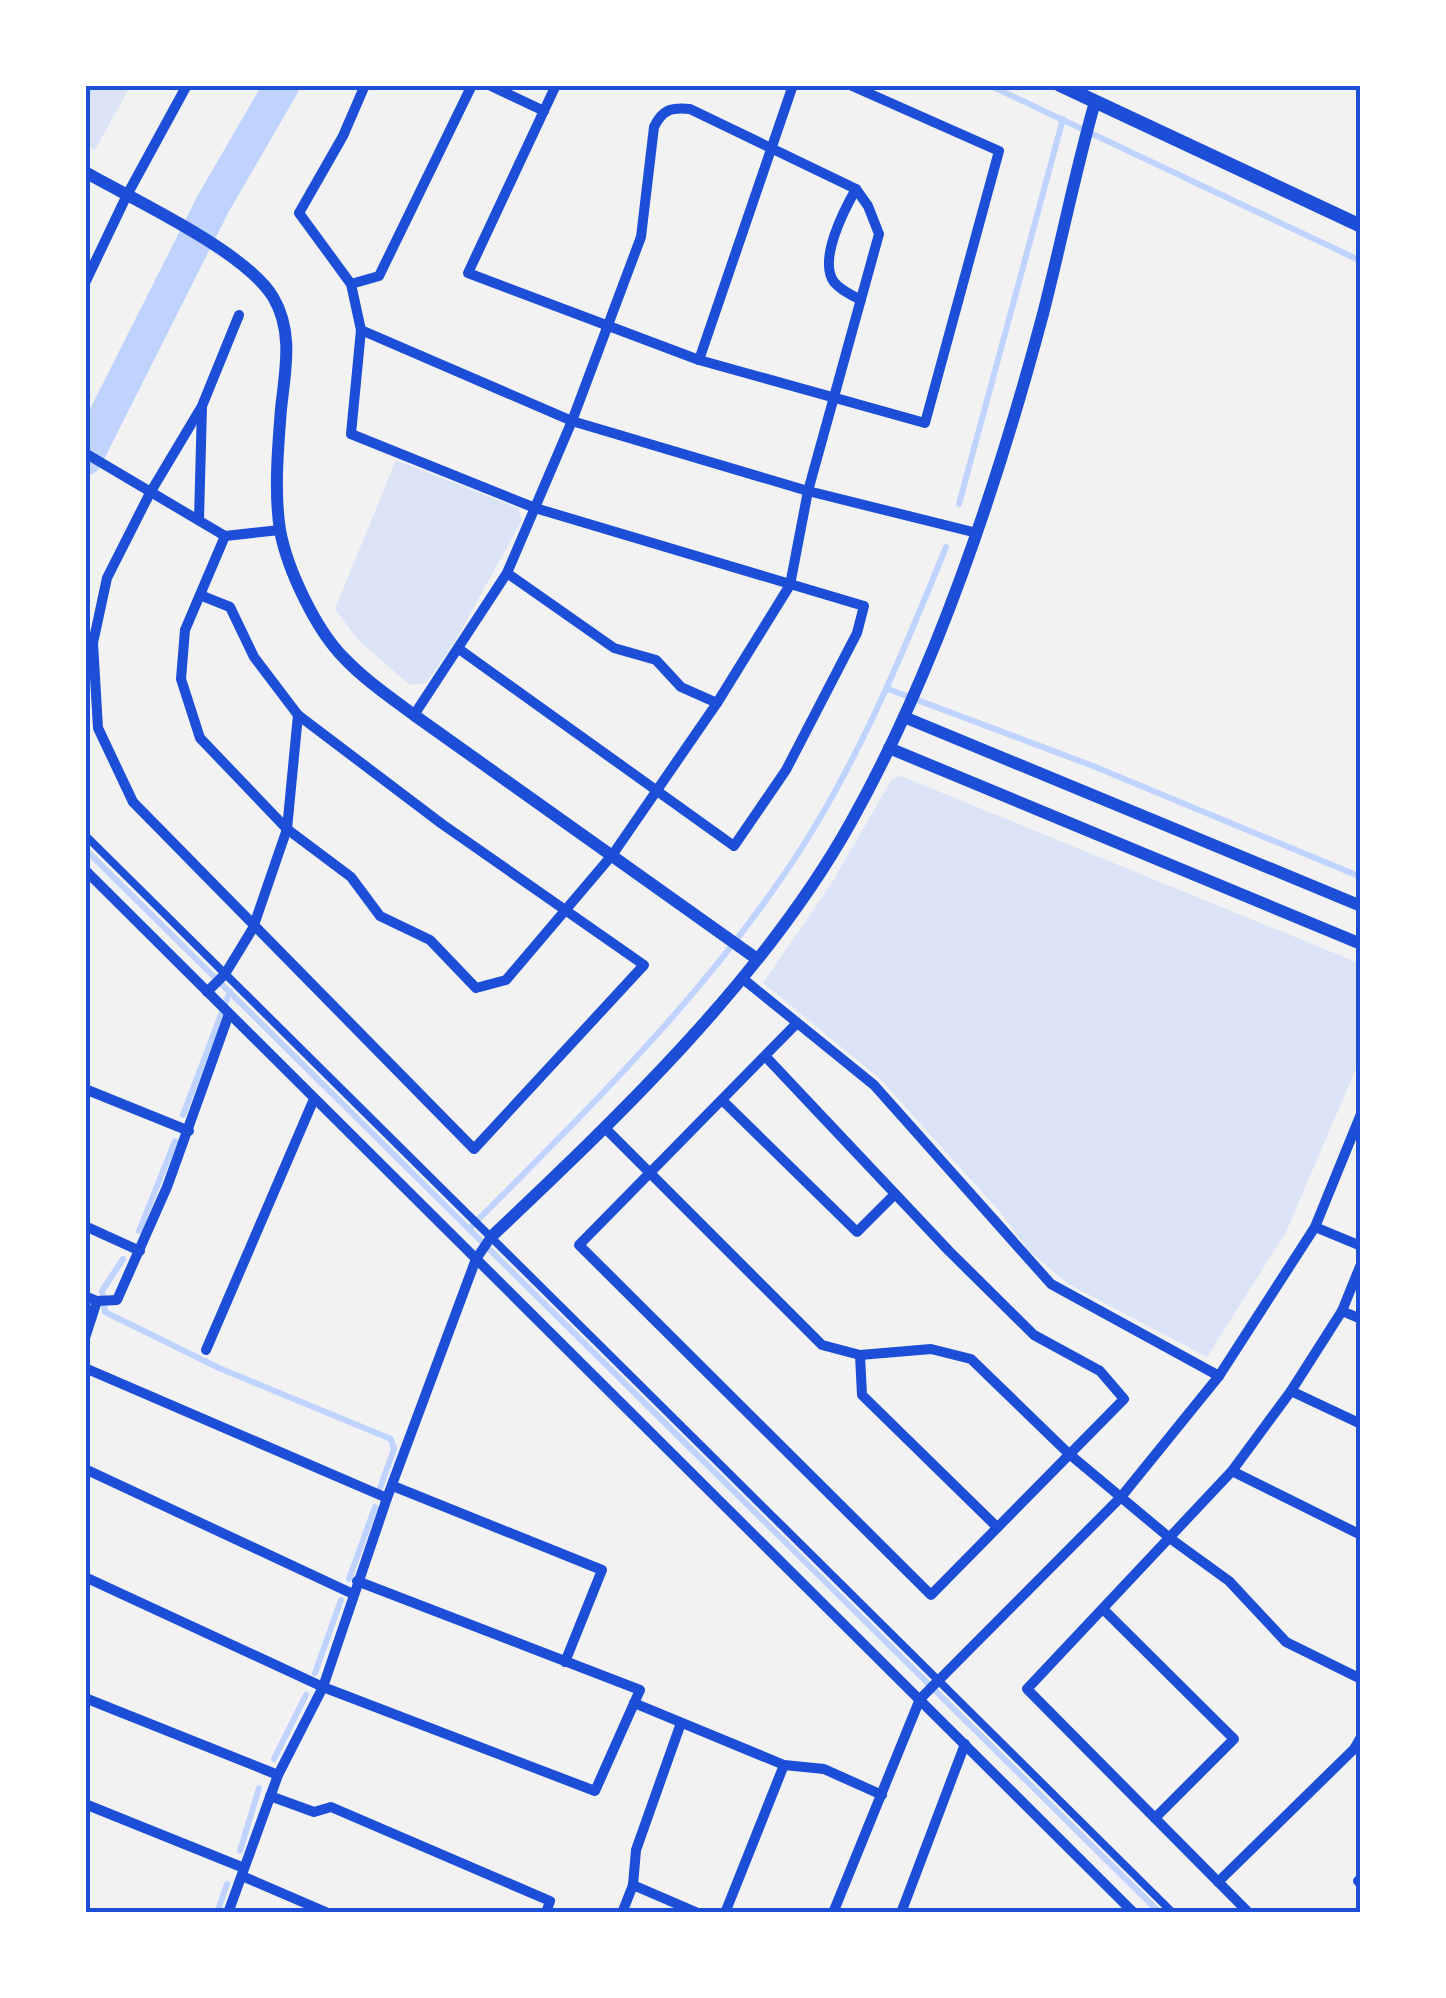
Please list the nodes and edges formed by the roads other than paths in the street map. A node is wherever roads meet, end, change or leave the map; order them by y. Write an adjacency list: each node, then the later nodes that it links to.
1 (187, 85): 14 (street)
2 (365, 85): 17 (street)
3 (472, 85): 17 (street)
4 (489, 85): 10 (street)
5 (556, 85): 10 (street)
6 (793, 85): 11 (street)
7 (850, 85): 23 (street)
8 (1060, 85): 9 (main road)
9 (1095, 102): 15 (main road); 32 (street)
10 (544, 111): 20 (street)
11 (772, 148): 13 (street); 20 (street); 22 (street)
12 (85, 172): 14 (street)
13 (856, 189): 18 (street); 18 (street)
14 (127, 195): 16 (street); 31 (street)
15 (1361, 226)
16 (85, 283)
17 (351, 284): 21 (street)
18 (862, 300): 23 (street)
19 (239, 315): 24 (street)
20 (608, 326): 22 (street); 25 (street)
21 (361, 330): 25 (street); 29 (street)
22 (699, 360): 23 (street)
23 (836, 399): 27 (street)
24 (202, 406): 28 (street); 30 (street)
25 (572, 421): 27 (street); 29 (street)
26 (85, 453): 28 (street)
27 (808, 492): 32 (street); 35 (street)
28 (150, 493): 30 (street); 50 (street)
29 (535, 508): 34 (street); 35 (street)
30 (199, 520): 33 (street)
31 (280, 530): 33 (street); 39 (street)
32 (977, 533): 41 (street)
33 (225, 536): 36 (street)
34 (507, 573): 37 (street); 38 (street)
35 (790, 585): 38 (street); 43 (street)
36 (200, 595): 40 (street); 44 (street)
37 (459, 648): 39 (street); 43 (street)
38 (717, 703): 43 (street)
39 (414, 715): 46 (street)
40 (298, 716): 44 (street); 49 (street)
41 (904, 717): 42 (street); 48 (street)
42 (890, 748): 51 (street); 52 (street)
43 (657, 790): 46 (street)
44 (287, 829): 49 (street); 50 (street)
45 (85, 835): 53 (street)
46 (613, 854): 49 (street); 52 (street)
47 (85, 870): 55 (street)
48 (1361, 906)
49 (566, 912): 50 (street)
50 (253, 928): 53 (street)
51 (1361, 944)
52 (758, 959): 54 (street)
53 (226, 974): 55 (street); 69 (street)
54 (742, 978): 57 (street); 63 (street)
55 (207, 992): 56 (street)
56 (229, 1014): 60 (street); 64 (street)
57 (797, 1023): 58 (street); 81 (street)
58 (766, 1057): 61 (street); 66 (street)
59 (85, 1089): 64 (street)
60 (314, 1098): 72 (street); 78 (street)
61 (723, 1100): 65 (street); 66 (street)
62 (1361, 1114): 68 (street)
63 (605, 1128): 65 (street); 69 (street)
64 (189, 1131): 71 (street)
65 (650, 1174): 79 (street); 90 (street)
66 (895, 1194): 84 (street)
67 (85, 1226): 71 (street)
68 (1314, 1227): 70 (street); 81 (street)
69 (491, 1237): 72 (street); 99 (street)
70 (1361, 1246)
71 (140, 1250): 74 (street)
72 (476, 1258): 87 (street); 102 (street)
73 (1361, 1264): 75 (street)
74 (91, 1298): 77 (street)
75 (1342, 1311): 76 (street); 82 (street)
76 (1361, 1319)
77 (85, 1338)
78 (206, 1350)
79 (860, 1354): 84 (street); 90 (street)
80 (85, 1368): 89 (street)
81 (1219, 1376): 88 (street)
82 (1291, 1391): 83 (street); 86 (street)
83 (1361, 1424)
84 (1068, 1452): 88 (street); 90 (street)
85 (85, 1469): 95 (street)
86 (1232, 1471): 91 (street); 92 (street)
87 (393, 1486): 89 (street); 97 (street)
88 (1121, 1497): 92 (street); 99 (street)
89 (387, 1498): 94 (street)
90 (997, 1527)
91 (1361, 1535)
92 (1170, 1538): 96 (street); 98 (street)
93 (85, 1577): 100 (street)
94 (358, 1581): 95 (street); 97 (street)
95 (353, 1594): 100 (street)
96 (1104, 1610): 112 (street); 112 (street)
97 (565, 1662): 103 (street)
98 (1361, 1679)
99 (938, 1681): 102 (street); 125 (street)
100 (323, 1687): 103 (street); 108 (street)
101 (85, 1698): 108 (street)
102 (920, 1699): 106 (street); 110 (street)
103 (634, 1704): 104 (street)
104 (681, 1723): 107 (street); 115 (street)
105 (1361, 1737): 114 (street)
106 (965, 1744): 123 (street); 124 (street)
107 (784, 1764): 110 (street); 121 (street)
108 (278, 1775): 109 (street)
109 (270, 1796): 113 (street); 118 (street)
110 (882, 1796): 122 (street)
111 (85, 1804): 113 (street)
112 (1155, 1818): 114 (street)
113 (243, 1872): 116 (street); 117 (street)
114 (1218, 1882): 126 (street)
115 (633, 1885): 119 (street); 120 (street)
116 (228, 1913)
117 (328, 1913)
118 (546, 1913)
119 (622, 1913)
120 (698, 1913)
121 (725, 1913)
122 (833, 1913)
123 (901, 1913)
124 (1134, 1913)
125 (1173, 1913)
126 (1248, 1913)

